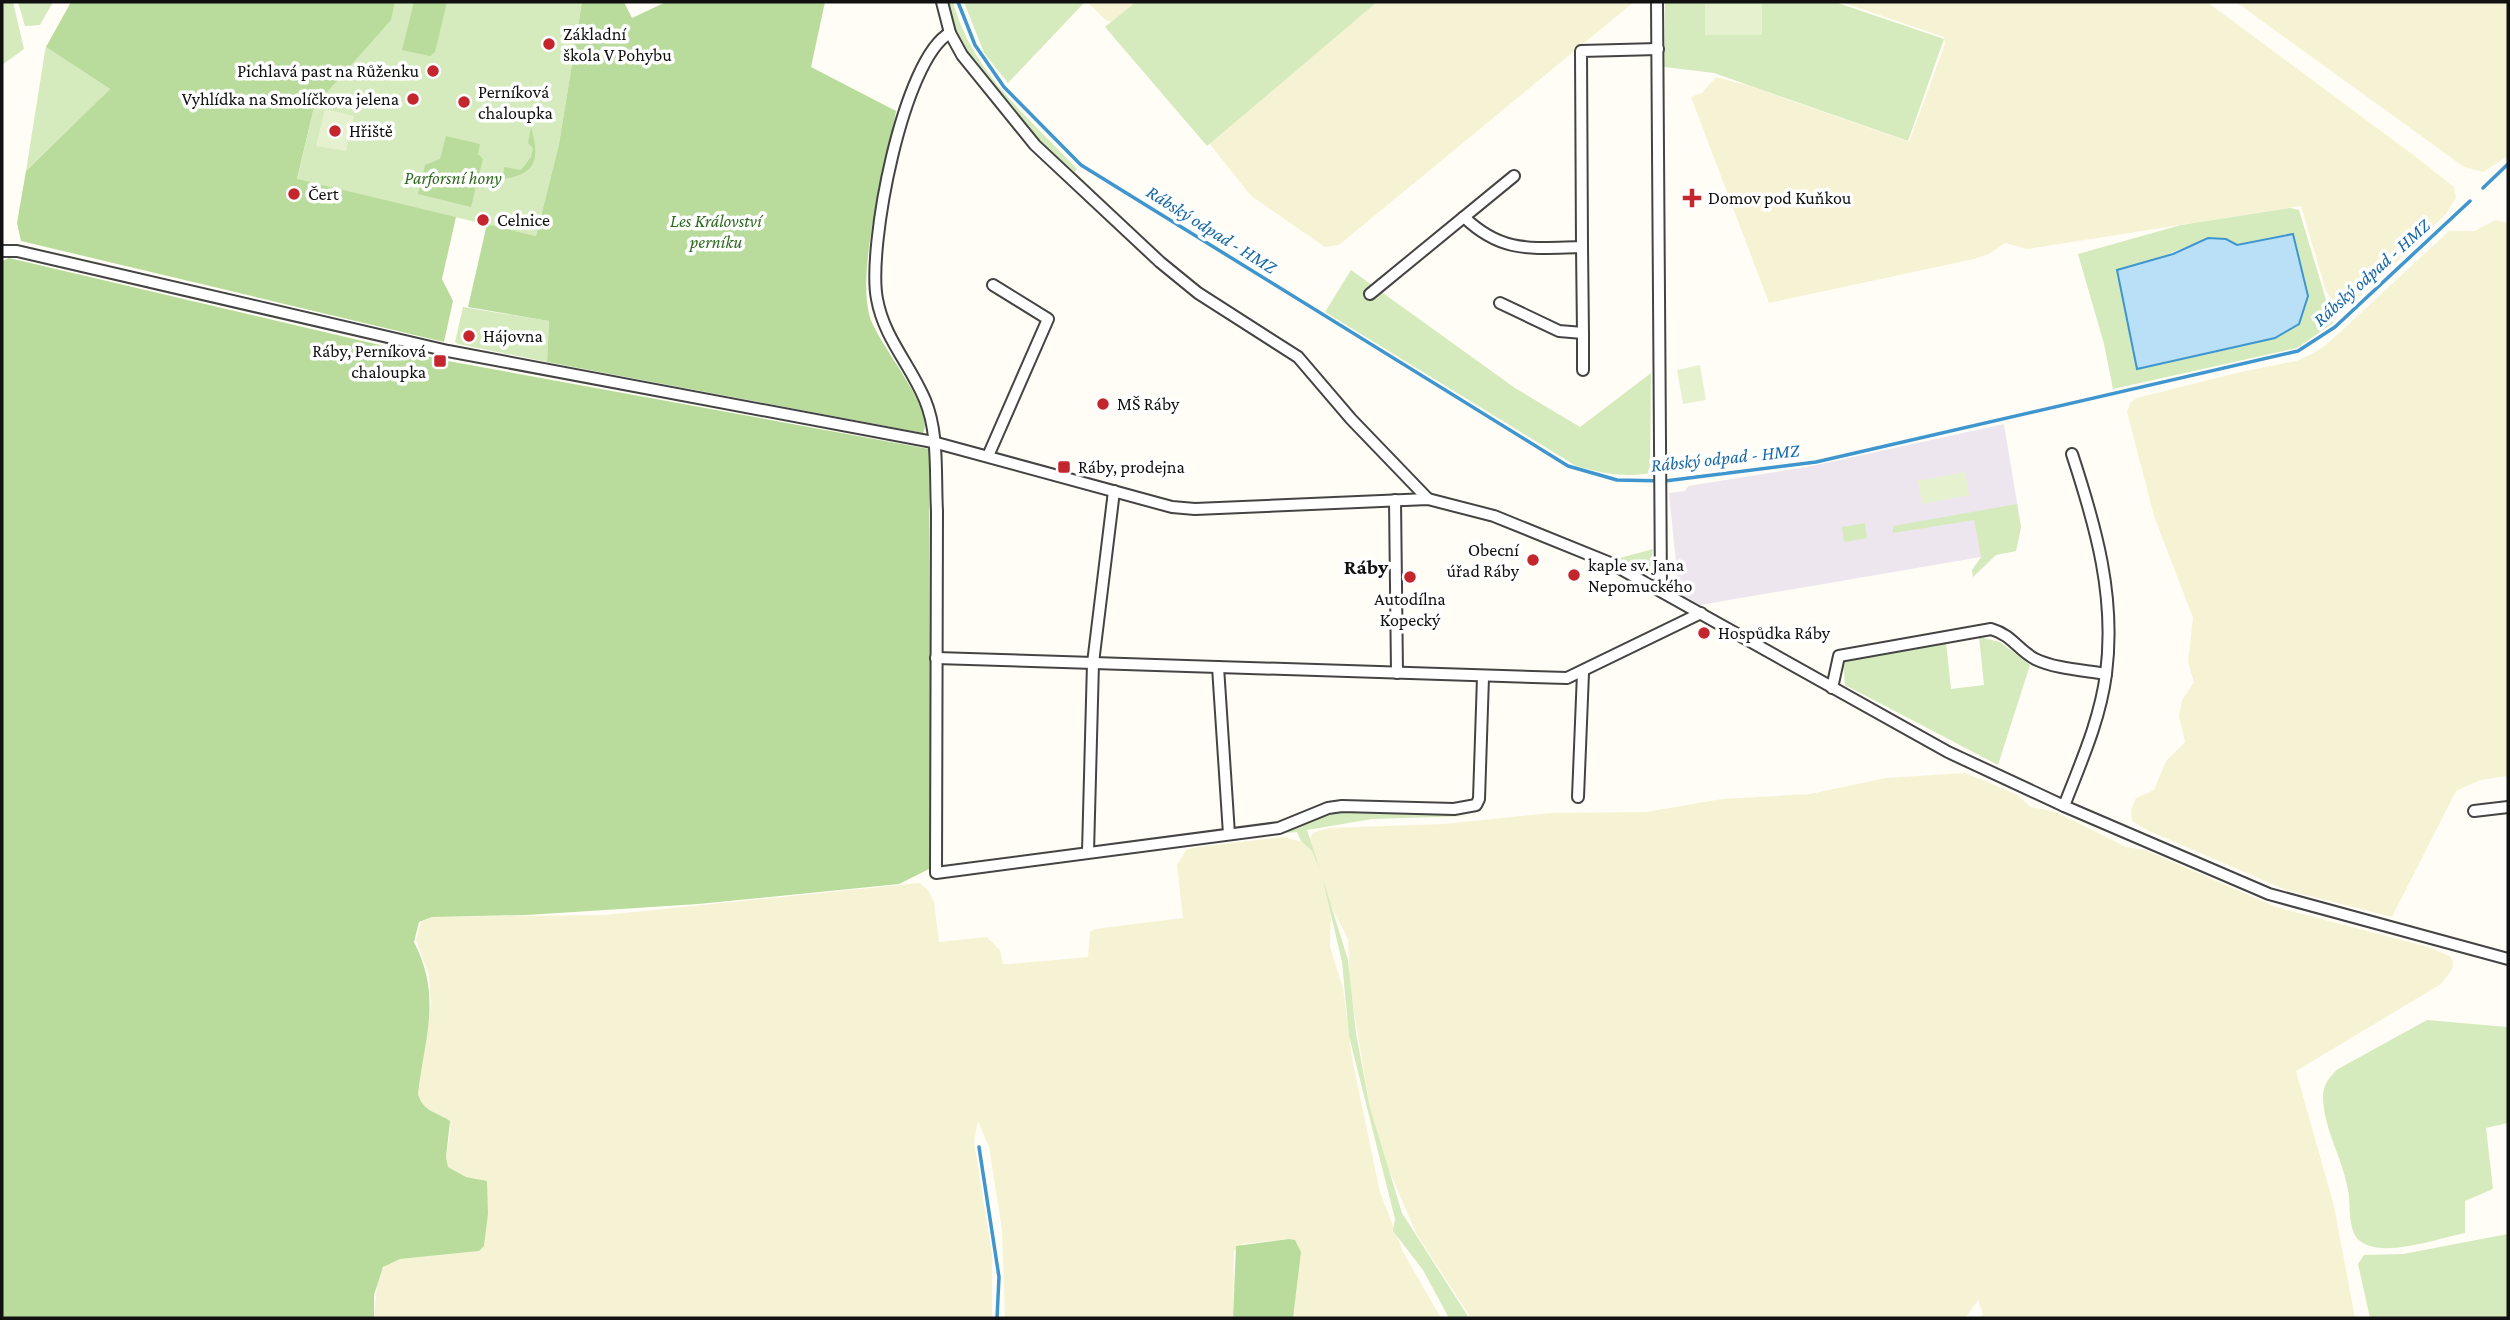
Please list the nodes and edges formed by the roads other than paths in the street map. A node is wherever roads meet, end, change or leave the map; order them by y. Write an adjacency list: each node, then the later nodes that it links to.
1 (942, 2): 3 (street)
2 (1657, 2): 4 (street)
3 (950, 33): 14 (street); 18 (street)
4 (1658, 49): 7 (street); 20 (street)
5 (1514, 176): 6 (street)
6 (1464, 217): 7 (street); 10 (street)
7 (1582, 247): 12 (street)
8 (2, 251): 14 (street)
9 (993, 285): 16 (street)
10 (1370, 294)
11 (1500, 303): 12 (street)
12 (1583, 333): 13 (street)
13 (1583, 370)
14 (933, 442): 16 (street); 22 (street)
15 (2072, 454): 27 (street)
16 (988, 456): 17 (street)
17 (1114, 491): 19 (street); 23 (street)
18 (1428, 499): 19 (street); 20 (street)
19 (1395, 500): 25 (street)
20 (1661, 590): 21 (street)
21 (1701, 613): 26 (street); 29 (street)
22 (936, 657): 23 (street); 35 (street)
23 (1093, 663): 24 (street); 35 (street)
24 (1218, 667): 25 (street); 34 (street)
25 (1397, 673): 28 (street)
26 (1583, 673): 28 (street); 30 (street)
27 (2106, 674): 29 (street); 31 (street)
28 (1483, 677): 34 (street)
29 (1832, 688): 31 (street)
30 (1578, 797)
31 (2064, 806): 36 (street)
32 (2508, 807): 33 (street)
33 (2474, 811)
34 (1228, 834): 35 (street)
35 (1088, 852)
36 (2508, 959)

